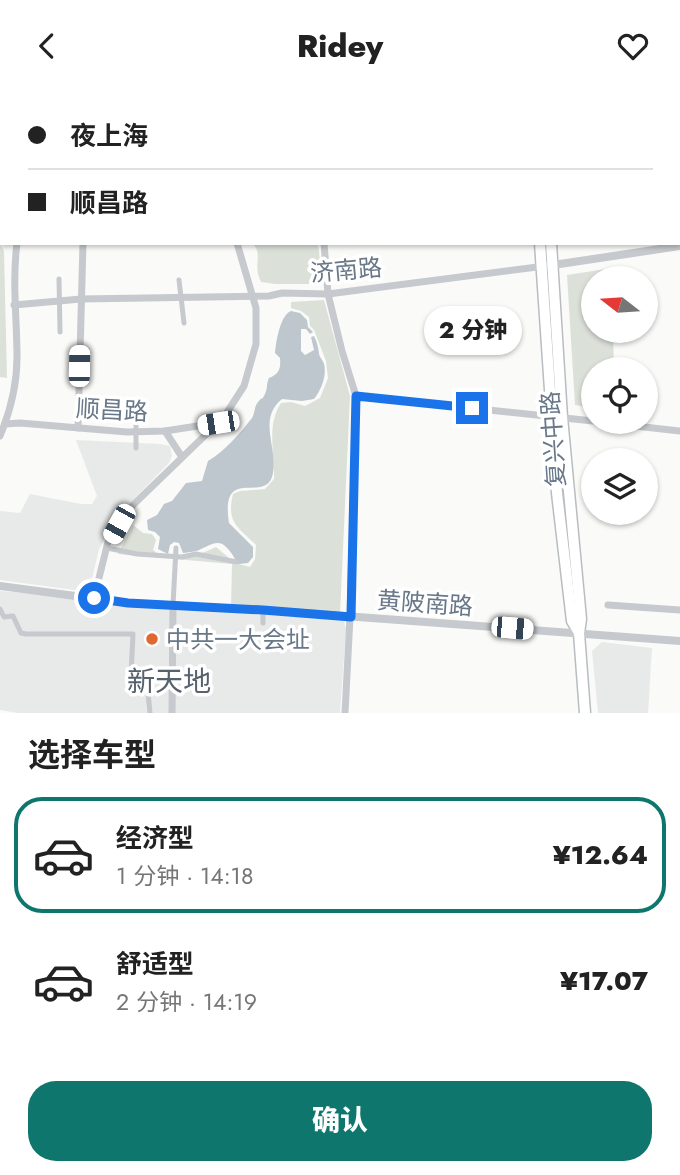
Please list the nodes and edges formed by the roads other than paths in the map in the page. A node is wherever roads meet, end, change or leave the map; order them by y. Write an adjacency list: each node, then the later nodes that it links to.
1 (17, 245): 16 (street)
2 (83, 245): 14 (street)
3 (238, 245): 12 (street)
4 (324, 245): 11 (street)
5 (541, 245): 8 (main road, 复兴中路)
6 (551, 245): 8 (main road, 复兴中路)
7 (680, 246): 8 (street, 济南路)
8 (547, 265): 11 (street, 济南路); 21 (main road, 复兴中路)
9 (59, 279): 15 (street, bridge)
10 (179, 280): 13 (street, bridge)
11 (328, 294): 12 (street, 济南路); 19 (street)
12 (253, 296): 13 (street, 济南路); 23 (street)
13 (181, 297): 14 (street, 济南路); 17 (street, bridge)
14 (81, 299): 15 (street, 济南路); 25 (street)
15 (59, 301): 16 (street, 济南路); 18 (street, bridge)
16 (14, 305): 24 (street)
17 (184, 323)
18 (60, 332)
19 (356, 396): 21 (street); 44 (street)
20 (136, 413): 29 (street, bridge)
21 (556, 416): 22 (street); 46 (main road, 复兴中路)
22 (581, 419)
23 (218, 423): 27 (street, 顺昌路); 32 (street)
24 (5, 424): 25 (street, 顺昌路); 30 (street)
25 (78, 428): 29 (street, 顺昌路)
26 (658, 429): 28 (street)
27 (165, 431): 29 (street, 顺昌路); 32 (street)
28 (680, 431)
29 (136, 432): 31 (street, bridge)
30 (0, 436)
31 (136, 448)
32 (182, 457): 33 (street)
33 (107, 548): 35 (street); 38 (street)
34 (176, 548): 35 (street)
35 (176, 556): 36 (street); 39 (street)
36 (237, 562)
37 (0, 586): 38 (street, 黄陂南路)
38 (94, 598): 39 (street, 黄陂南路)
39 (173, 605): 42 (street, 黄陂南路); 51 (street)
40 (608, 605): 43 (street)
41 (0, 609): 48 (street)
42 (263, 610): 44 (street, 黄陂南路); 45 (street)
43 (680, 610)
44 (351, 617): 46 (street, 黄陂南路); 52 (street)
45 (263, 622)
46 (579, 633): 47 (street, 黄陂南路); 53 (main road, 复兴中路)
47 (680, 641)
48 (131, 675)
49 (144, 678): 50 (street)
50 (150, 713)
51 (172, 713)
52 (345, 713)
53 (585, 713)

